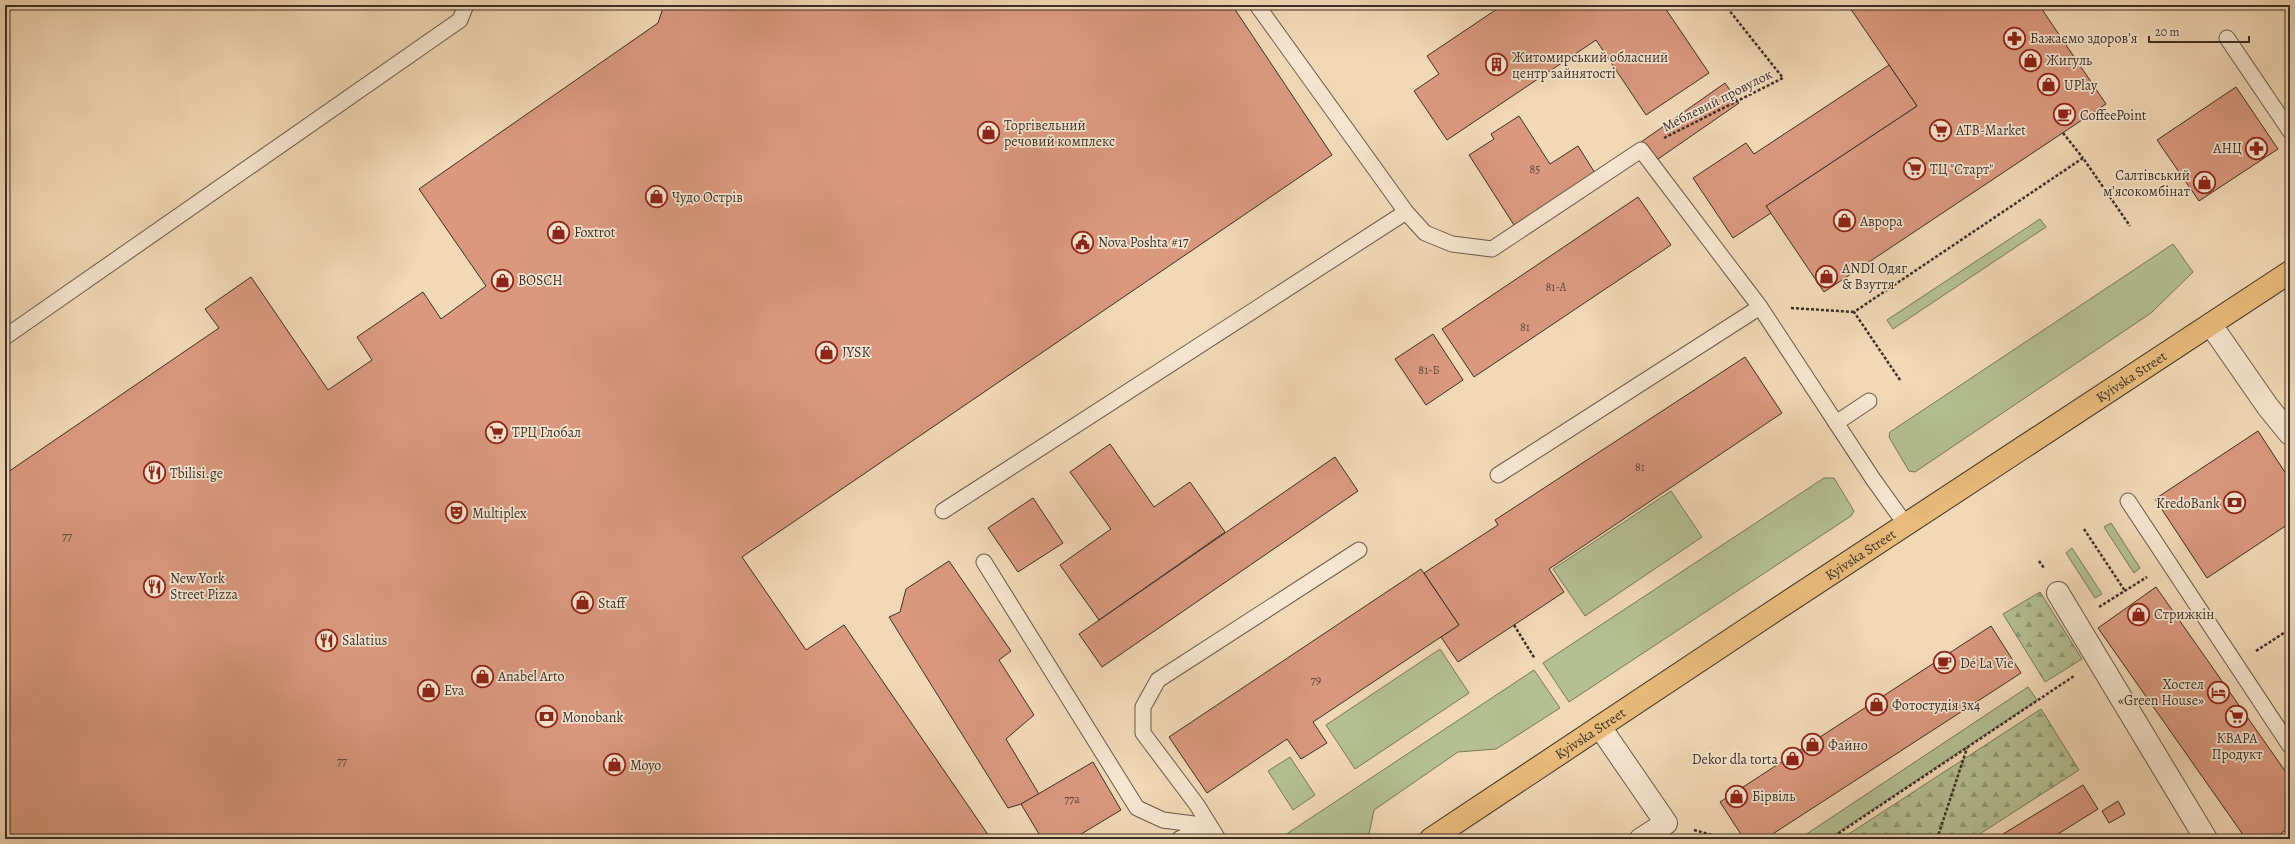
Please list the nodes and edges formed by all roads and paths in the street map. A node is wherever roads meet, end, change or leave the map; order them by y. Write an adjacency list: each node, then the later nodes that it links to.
1 (466, 5): 15 (lane)
2 (1257, 5): 9 (lane)
3 (1725, 5): 7 (path, Меблевий провулок)
4 (2227, 38): 5 (lane)
5 (2290, 131)
6 (2063, 133): 8 (path)
7 (1641, 150): 9 (lane); 12 (lane)
8 (2083, 158): 10 (path); 13 (path)
9 (1406, 212): 22 (lane)
10 (2130, 226)
11 (2290, 272): 14 (main road, Kyivska Street)
12 (1760, 307): 13 (path); 18 (lane); 20 (lane)
13 (1854, 312): 16 (path)
14 (2211, 325): 19 (street); 23 (main road, Kyivska Street)
15 (5, 337)
16 (1900, 380)
17 (1869, 401): 18 (lane)
18 (1836, 423): 23 (lane)
19 (2290, 434)
20 (1498, 475)
21 (2128, 501): 27 (lane)
22 (943, 511)
23 (1906, 525): 36 (main road, Kyivska Street)
24 (2084, 530): 28 (path)
25 (1359, 550): 40 (lane)
26 (984, 562): 40 (lane)
27 (2169, 563): 28 (path); 35 (lane)
28 (2125, 590): 30 (path)
29 (2058, 593): 30 (street)
30 (2077, 622): 34 (street)
31 (1514, 625): 33 (path)
32 (2290, 629): 35 (path)
33 (1536, 659)
34 (2100, 659): 38 (path); 48 (street)
35 (2236, 664): 37 (lane)
36 (1600, 726): 39 (street); 43 (main road, Kyivska Street)
37 (2290, 746)
38 (1967, 748): 46 (path); 47 (path)
39 (1666, 823): 44 (street); 45 (path)
40 (1209, 826): 41 (lane); 42 (lane)
41 (1179, 839)
42 (1218, 839)
43 (1431, 839)
44 (1641, 839)
45 (1726, 839)
46 (1830, 839)
47 (1937, 839)
48 (2206, 839)

